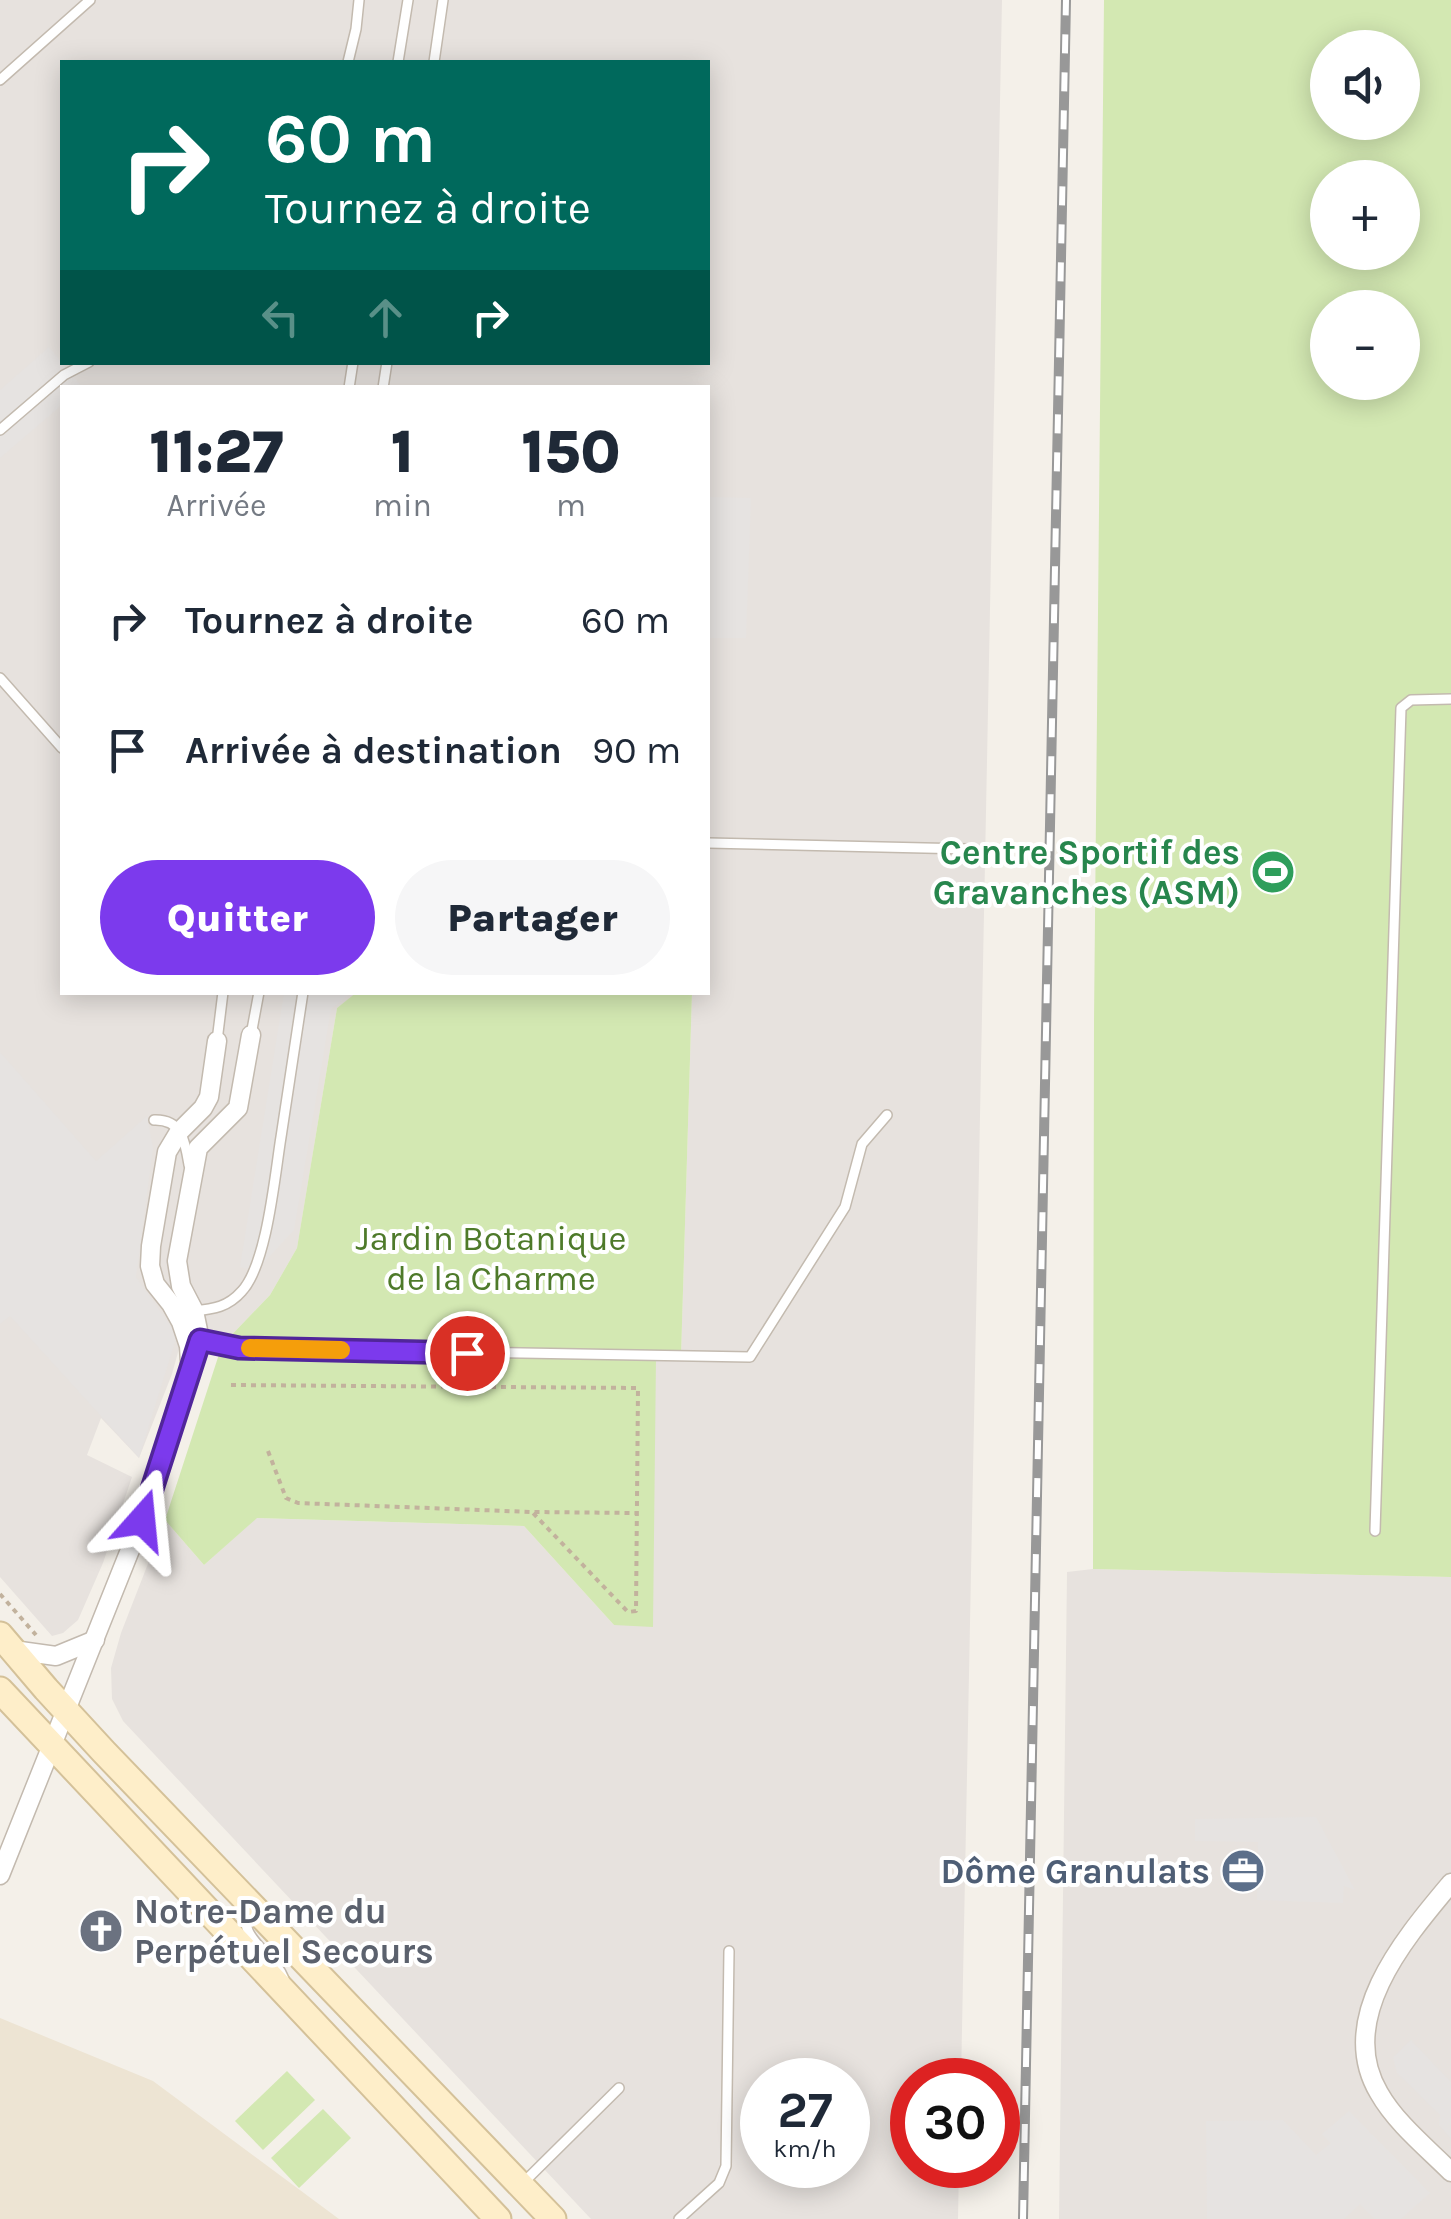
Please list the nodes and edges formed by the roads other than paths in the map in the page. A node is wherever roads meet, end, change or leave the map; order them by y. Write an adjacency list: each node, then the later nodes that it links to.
1 (90, 0): 8 (lane)
2 (359, 0): 5 (lane)
3 (408, 0): 6 (lane)
4 (443, 0): 7 (lane)
5 (348, 60)
6 (398, 60)
7 (434, 60)
8 (0, 80)
9 (83, 365): 10 (lane)
10 (0, 430)
11 (0, 678): 13 (lane)
12 (1451, 699): 28 (lane)
13 (58, 736)
14 (710, 843): 15 (lane)
15 (968, 849)
16 (223, 995): 20 (lane)
17 (258, 995): 19 (lane)
18 (304, 995): 25 (lane)
19 (251, 1035): 24 (street)
20 (218, 1041): 23 (street)
21 (887, 1116): 26 (lane)
22 (154, 1120): 23 (lane)
23 (180, 1132): 24 (lane); 27 (street)
24 (191, 1182): 25 (street)
25 (194, 1311): 26 (street)
26 (200, 1340): 27 (street)
27 (191, 1369): 29 (street)
28 (1375, 1531)
29 (95, 1640): 30 (street); 32 (street)
30 (7, 1643): 32 (main road)
31 (0, 1690): 33 (main road)
32 (66, 1710): 33 (street); 37 (main road)
33 (51, 1745): 34 (street); 39 (main road)
34 (8, 1830): 35 (street)
35 (0, 1875)
36 (1451, 1883): 41 (street)
37 (249, 1902): 39 (lane); 42 (main road)
38 (729, 1951): 45 (lane)
39 (286, 1993): 43 (main road)
40 (618, 2088): 42 (lane)
41 (1451, 2172)
42 (521, 2185): 44 (main road)
43 (498, 2219)
44 (553, 2219)
45 (679, 2219)

